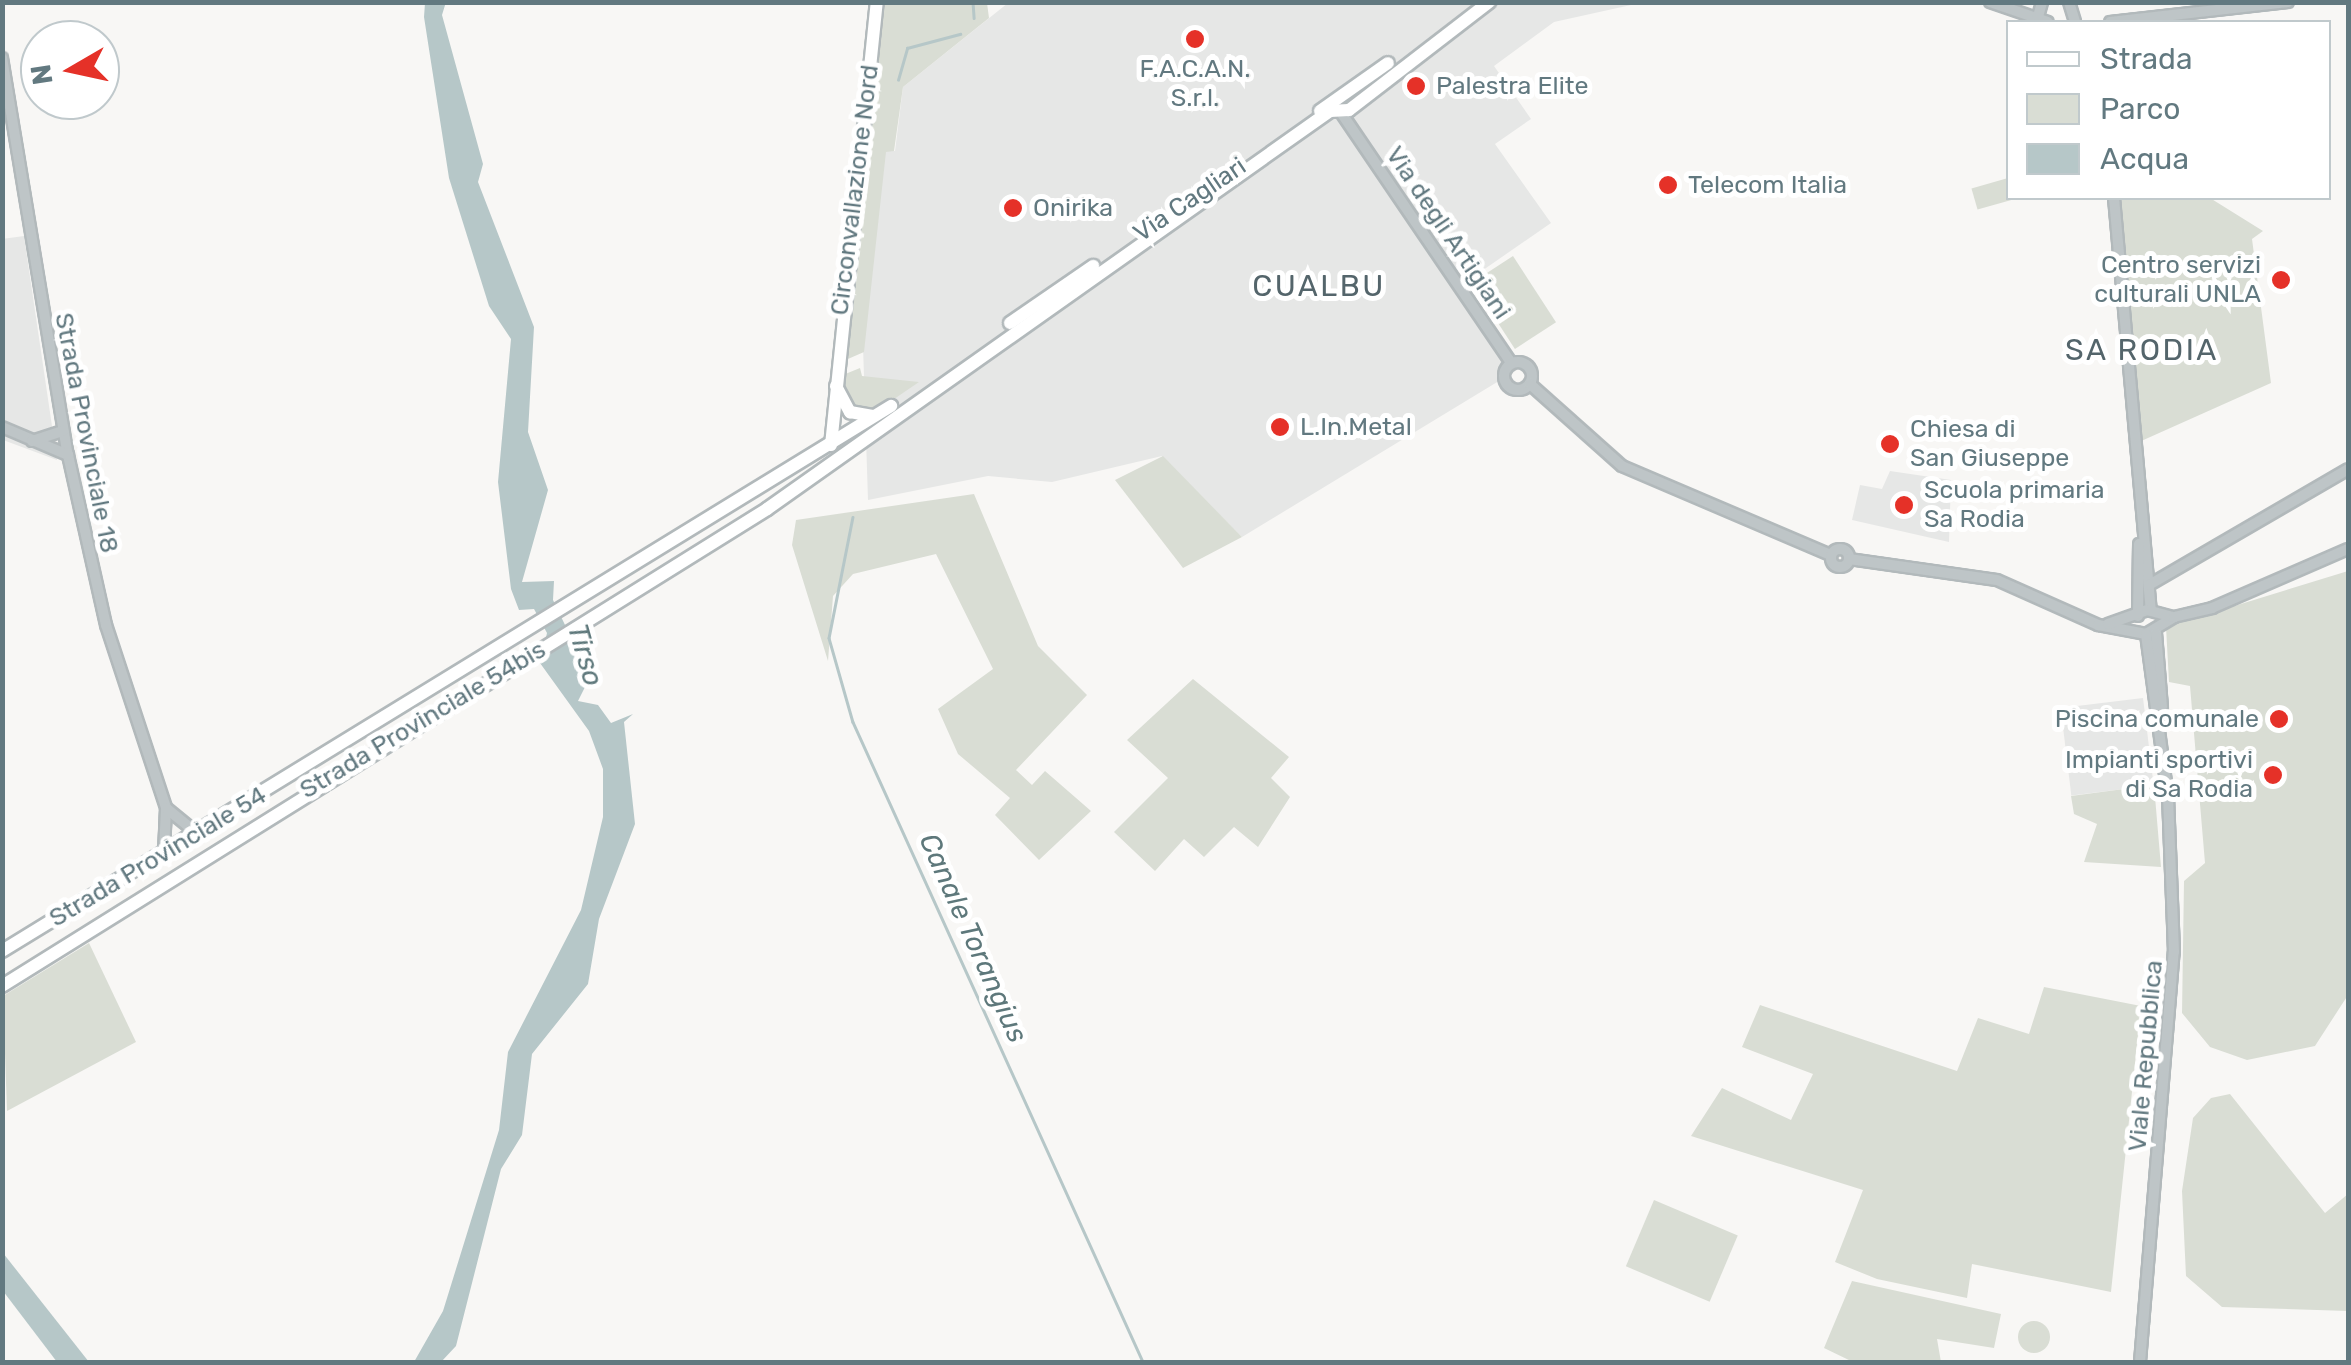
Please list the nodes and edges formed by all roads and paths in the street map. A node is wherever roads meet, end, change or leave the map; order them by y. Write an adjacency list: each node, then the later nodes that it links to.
1 (877, 2): 14 (main road, Circonvallazione Nord)
2 (1478, 2): 9 (main road, Via Cagliari)
3 (1489, 2): 9 (main road, Via Cagliari)
4 (1990, 2): 6 (street)
5 (2288, 2): 7 (street)
6 (2039, 20)
7 (2128, 20)
8 (2, 58): 18 (street, Strada Provinciale 18)
9 (1343, 103): 11 (main road, Via Cagliari); 13 (street, Via degli Artigiani)
10 (2114, 200): 25 (street)
11 (1050, 303): 12 (main road, Via Cagliari); 12 (main road, Via Cagliari)
12 (1031, 313): 16 (main road, Via Cagliari)
13 (1511, 364): 15 (street); 15 (street)
14 (834, 378): 16 (main road); 20 (main road, Circonvallazione Nord)
15 (1530, 384): 30 (street)
16 (883, 415): 20 (main road, Strada Provinciale 54); 22 (main road, Strada Provinciale 54bis)
17 (2, 427): 19 (street)
18 (63, 431): 19 (street); 21 (street, Strada Provinciale 18)
19 (27, 440): 21 (street)
20 (831, 445): 22 (main road, Strada Provinciale 54)
21 (68, 455): 32 (street, Strada Provinciale 18)
22 (803, 472): 33 (main road, Strada Provinciale 54); 36 (main road, Strada Provinciale 54bis)
23 (2344, 472): 24 (street); 27 (street)
24 (2348, 485)
25 (2138, 514): 27 (street); 28 (street)
26 (2348, 550): 29 (street)
27 (2149, 585): 28 (street)
28 (2150, 612): 29 (street); 30 (street); 31 (street); 31 (street)
29 (2174, 617): 31 (street)
30 (2100, 625): 31 (street)
31 (2151, 632): 37 (street, Viale Repubblica)
32 (166, 808): 33 (street); 34 (street, Strada Provinciale 18)
33 (198, 829): 34 (main road, Strada Provinciale 54)
34 (163, 853): 35 (main road, Strada Provinciale 54)
35 (2, 951)
36 (2, 986)
37 (2140, 1362)

